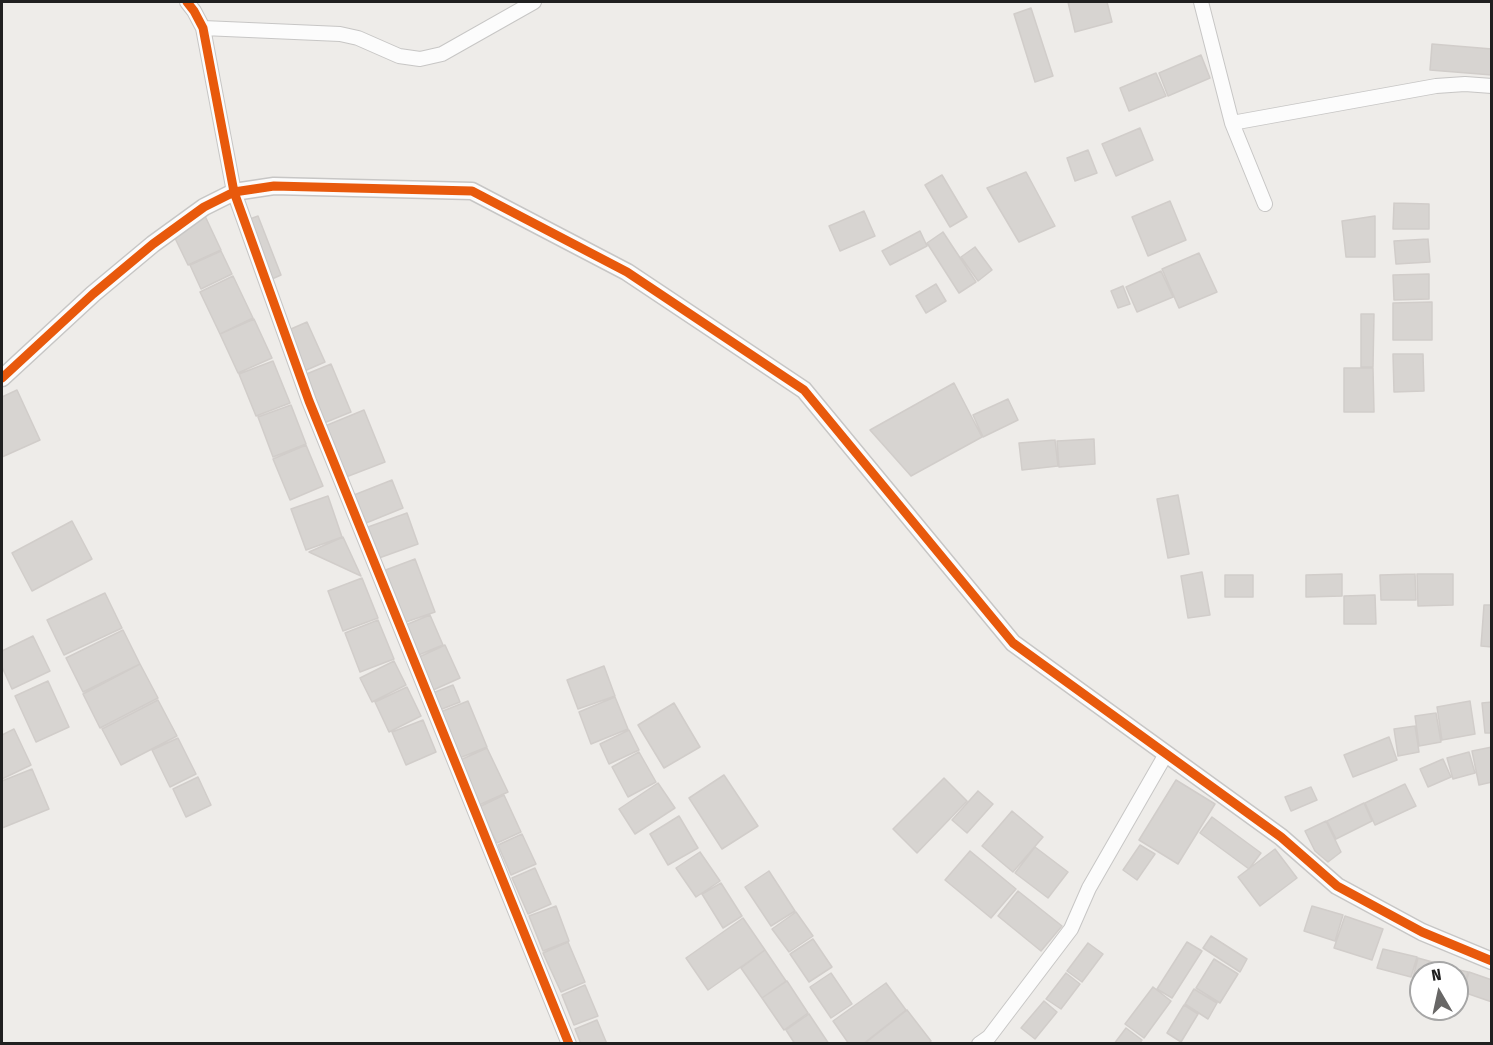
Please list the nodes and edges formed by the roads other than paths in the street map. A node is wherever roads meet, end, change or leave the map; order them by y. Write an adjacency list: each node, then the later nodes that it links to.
1 (186, 2): 4 (street)
2 (534, 2): 4 (street)
3 (1201, 2): 6 (street)
4 (203, 28): 7 (street)
5 (1491, 86): 6 (street)
6 (1232, 123): 8 (street)
7 (234, 192): 9 (street); 10 (street); 12 (street)
8 (1265, 204)
9 (2, 378)
10 (1166, 754): 11 (street); 13 (street)
11 (1491, 961)
12 (569, 1044)
13 (979, 1044)

